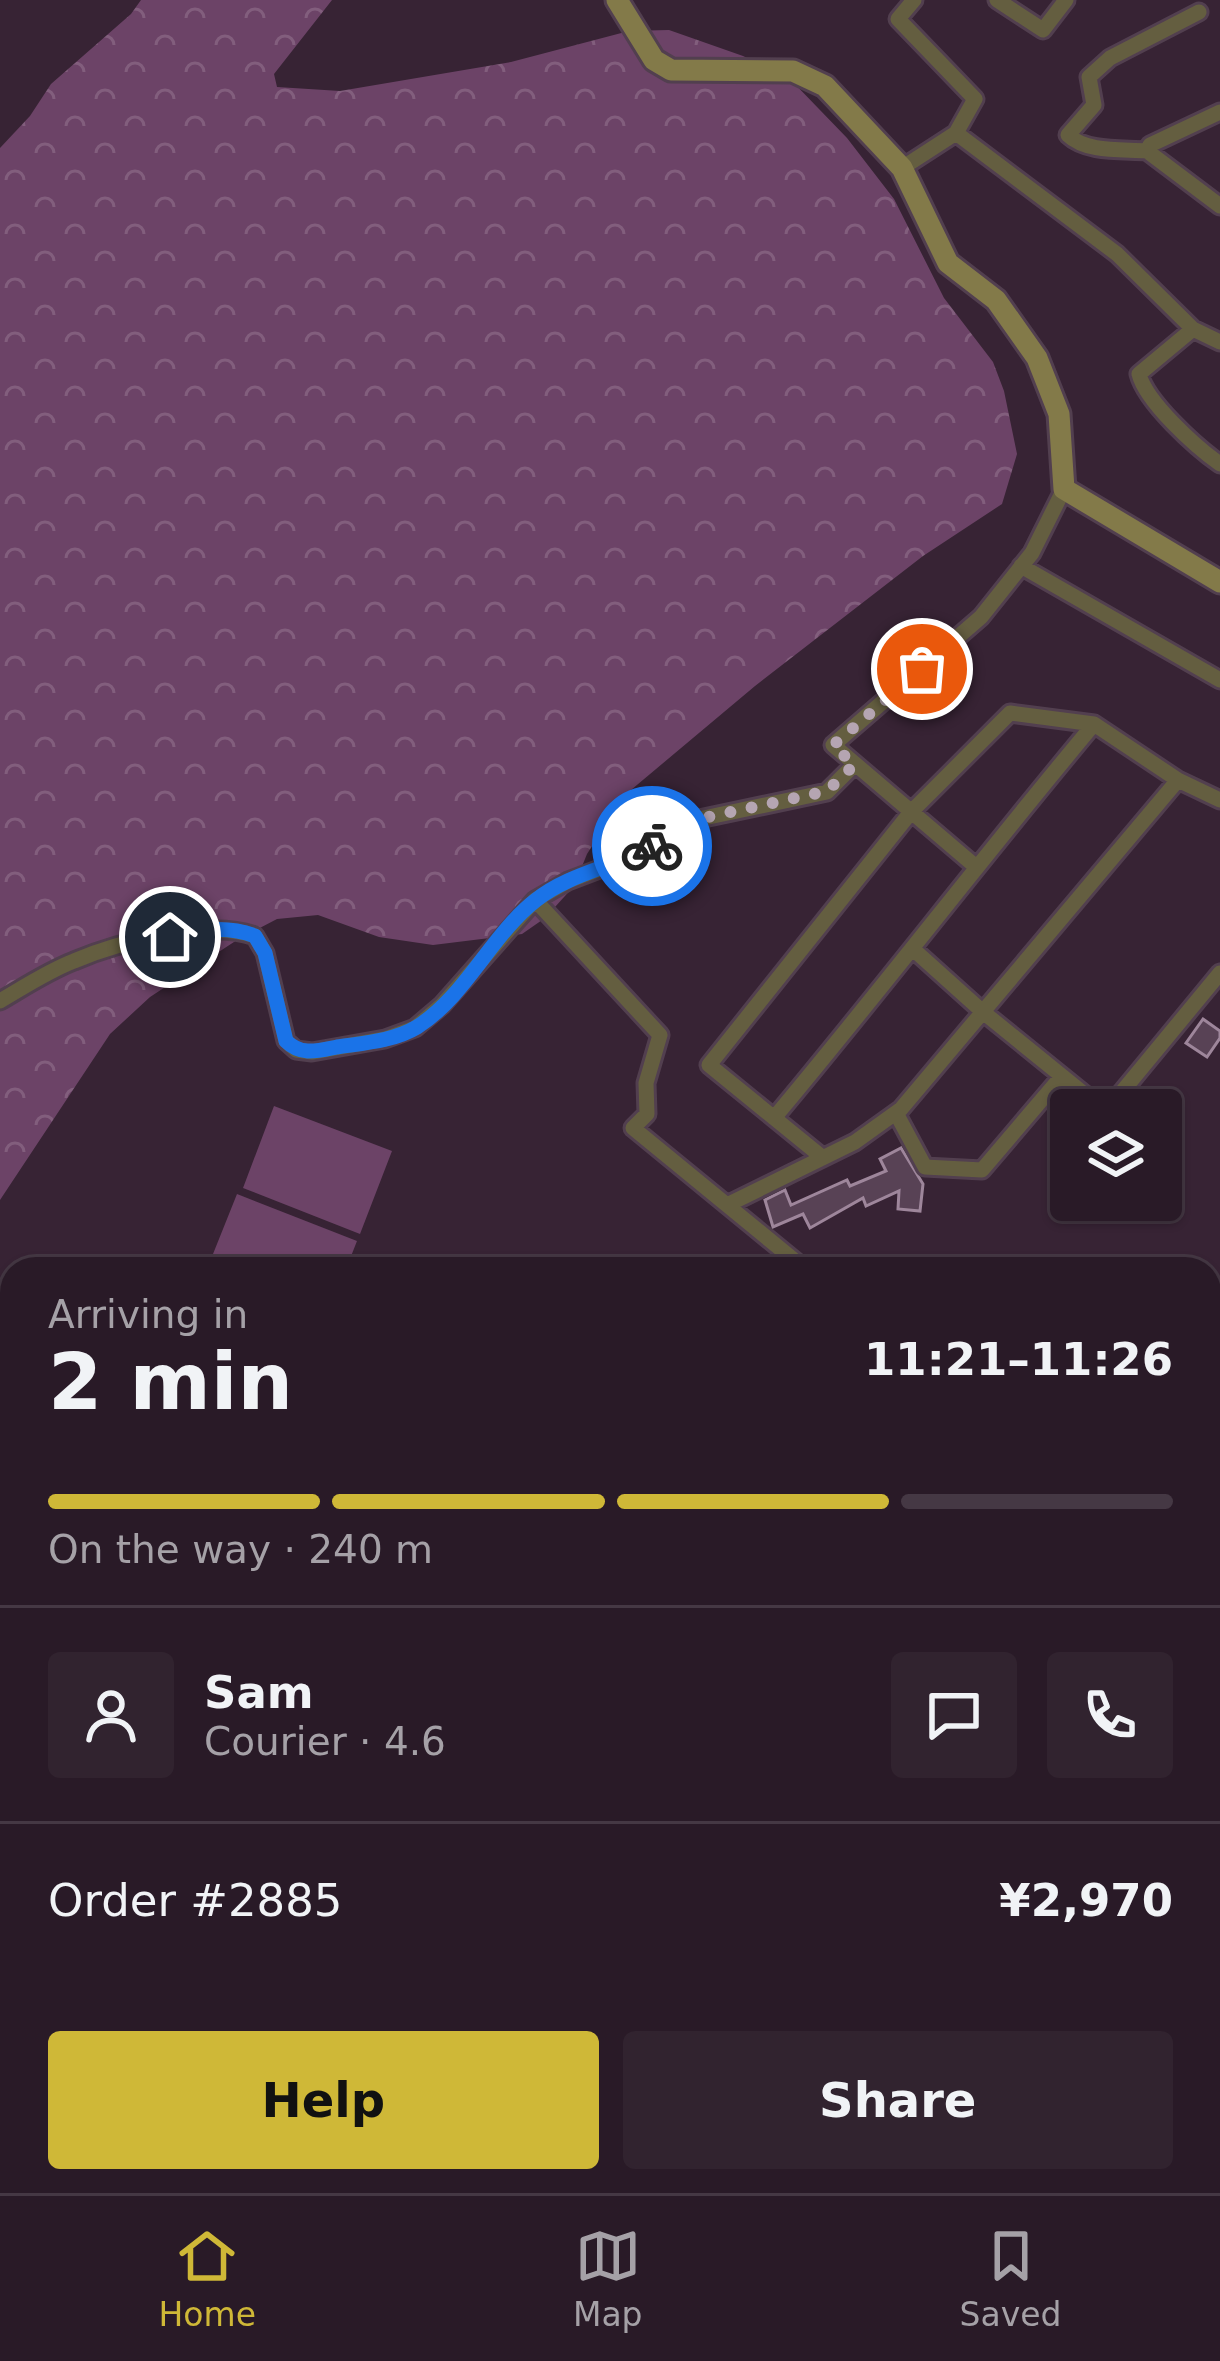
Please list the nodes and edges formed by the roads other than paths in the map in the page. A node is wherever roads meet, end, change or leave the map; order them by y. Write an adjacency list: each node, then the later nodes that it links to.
1 (616, 0): 9 (street)
2 (914, 0): 7 (street)
3 (997, 0): 4 (street)
4 (1066, 0)
5 (1199, 13): 8 (street)
6 (1220, 112): 8 (street)
7 (956, 133): 9 (street); 11 (street)
8 (1147, 151): 10 (street)
9 (902, 168): 14 (street)
10 (1220, 206)
11 (1193, 329): 12 (street); 13 (street)
12 (1220, 342)
13 (1220, 464)
14 (1064, 489): 15 (street); 16 (street)
15 (1021, 566): 17 (street); 19 (street)
16 (1220, 582)
17 (1220, 680)
18 (1094, 724): 20 (street); 22 (street); 23 (street)
19 (855, 764): 22 (street); 24 (street)
20 (1178, 780): 21 (street); 28 (street)
21 (1220, 800)
22 (911, 812): 23 (street); 33 (street)
23 (975, 866): 25 (street)
24 (535, 900): 27 (street); 35 (street)
25 (914, 950): 28 (street); 33 (street)
26 (1220, 973): 31 (street)
27 (0, 1001)
28 (983, 1012): 29 (street); 32 (street)
29 (1062, 1076): 30 (street); 32 (street)
30 (1079, 1089)
31 (1123, 1089)
32 (896, 1113): 34 (street)
33 (774, 1118): 34 (street)
34 (822, 1157): 35 (street)
35 (729, 1204): 36 (street)
36 (791, 1257)

